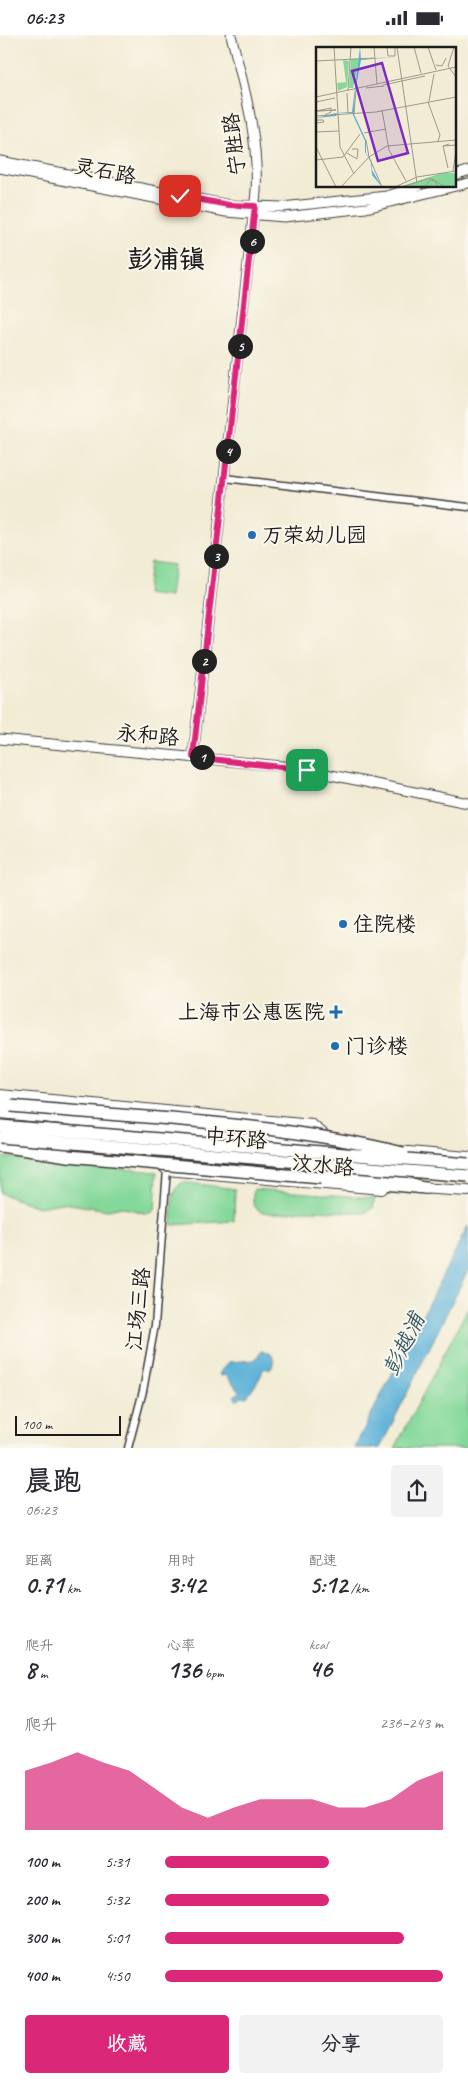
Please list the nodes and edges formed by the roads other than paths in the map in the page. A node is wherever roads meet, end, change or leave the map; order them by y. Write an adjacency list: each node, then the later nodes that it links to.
1 (231, 35): 6 (street, 宁胜路)
2 (0, 161): 6 (street, 灵石路)
3 (0, 168): 6 (street, 灵石路)
4 (415, 187): 6 (street, 灵石路)
5 (452, 187): 6 (street, 灵石路)
6 (255, 211): 7 (street, 宁胜路)
7 (225, 478): 8 (street); 10 (street, 宁胜路)
8 (468, 507)
9 (0, 739): 10 (street, 永和路)
10 (193, 757): 11 (street, 永和路)
11 (468, 803)
12 (0, 1095): 13 (main road)
13 (43, 1099): 16 (main road); 20 (main road)
14 (6, 1105): 25 (highway, bridge)
15 (0, 1113): 16 (main road, 汶水路)
16 (66, 1120): 20 (main road, 汶水路)
17 (0, 1124): 25 (highway, 中环路, bridge); 27 (main road)
18 (0, 1136): 26 (main road); 32 (highway, 中环路, bridge)
19 (0, 1141): 24 (main road)
20 (337, 1145): 22 (main road, 汶水路)
21 (0, 1146): 31 (highway, bridge)
22 (429, 1154): 23 (main road, 汶水路); 27 (main road)
23 (468, 1157)
24 (155, 1158): 29 (main road); 31 (main road)
25 (439, 1161): 28 (highway, 中环路, bridge)
26 (345, 1162): 30 (main road); 31 (main road)
27 (410, 1162): 28 (main road)
28 (468, 1165)
29 (167, 1170): 33 (main road, 汶水路); 35 (street, 江场三路)
30 (468, 1172)
31 (320, 1175): 33 (highway)
32 (468, 1176)
33 (426, 1188): 34 (main road, 汶水路)
34 (468, 1191)
35 (128, 1448)

